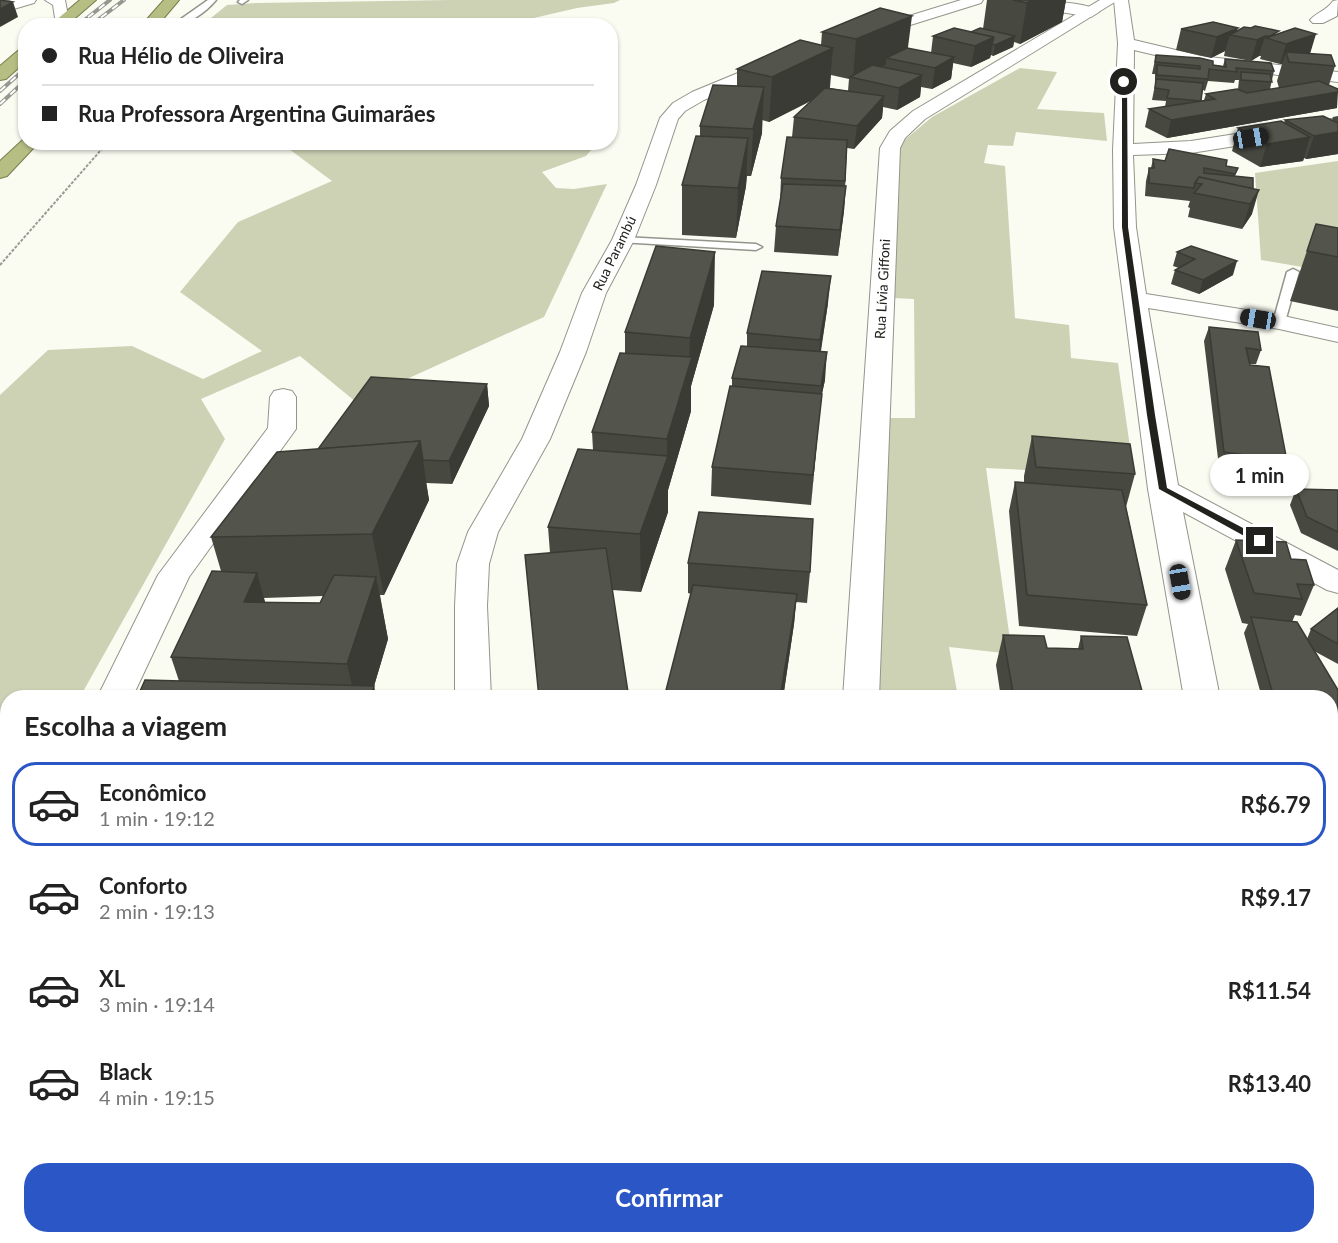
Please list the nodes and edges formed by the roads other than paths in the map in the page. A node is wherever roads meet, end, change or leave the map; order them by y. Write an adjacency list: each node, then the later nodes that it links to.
1 (38, 0): 10 (street)
2 (52, 0): 14 (street)
3 (89, 0): 15 (highway)
4 (172, 0): 16 (highway)
5 (212, 0): 17 (lane)
6 (976, 0): 19 (street)
7 (1012, 0): 13 (street)
8 (1111, 0): 13 (street, Rua Lívia Giffoni)
9 (1121, 0): 20 (street)
10 (24, 1): 12 (street)
11 (1338, 4): 18 (street)
12 (0, 8)
13 (1091, 12): 42 (street, Rua Lívia Giffoni)
14 (58, 18)
15 (65, 18)
16 (155, 18)
17 (188, 18)
18 (1318, 20)
19 (849, 38)
20 (1126, 43): 26 (street); 29 (street)
21 (18, 51): 24 (highway)
22 (804, 52): 31 (street, Rua Parambú)
23 (18, 59): 25 (highway)
24 (0, 63)
25 (0, 75)
26 (1338, 77)
27 (1338, 124): 29 (street)
28 (22, 150): 30 (highway)
29 (1123, 150): 34 (street)
30 (0, 172)
31 (623, 240): 32 (lane); 41 (street, Rua Parambú)
32 (756, 247)
33 (1293, 272): 35 (lane)
34 (1134, 299): 35 (street); 38 (street)
35 (1279, 322): 36 (street)
36 (1338, 335)
37 (283, 397): 40 (street)
38 (1163, 489): 39 (street); 43 (street)
39 (1338, 583)
40 (118, 690)
41 (473, 690)
42 (861, 690)
43 (1201, 690)

